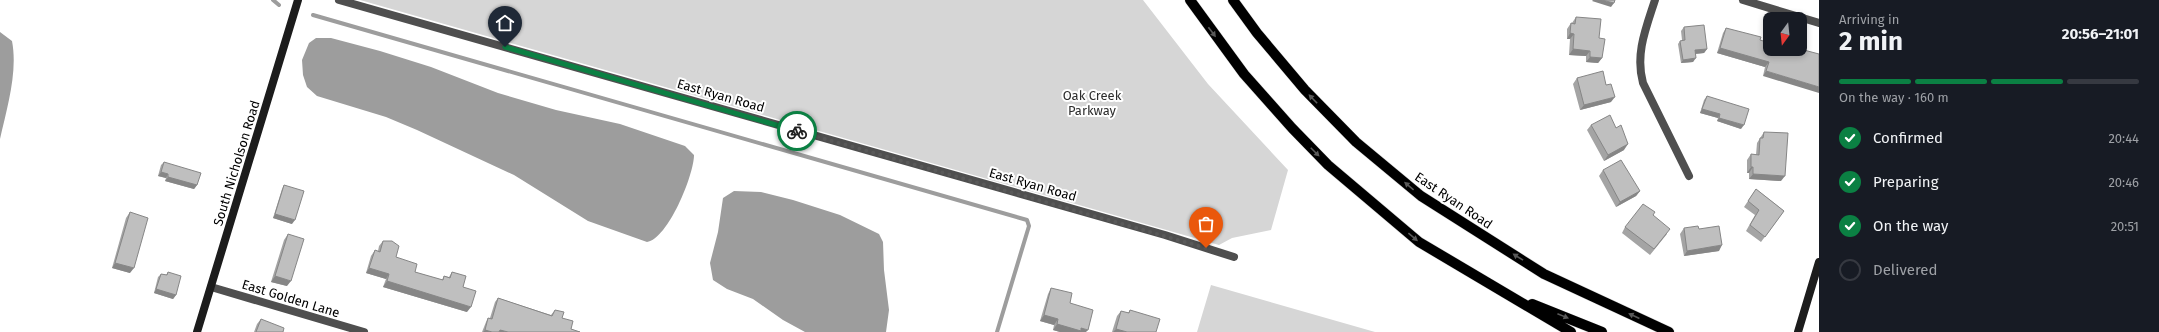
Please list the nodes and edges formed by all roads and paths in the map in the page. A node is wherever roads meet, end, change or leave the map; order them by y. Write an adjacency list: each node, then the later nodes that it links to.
1 (298, 0): 11 (street, South Nicholson Road)
2 (339, 0): 9 (street, East Ryan Road)
3 (1190, 0): 12 (main road, one-way to 12)
4 (1233, 0): 17 (main road, East Ryan Road, one-way to 4)
5 (1655, 0): 8 (street)
6 (1743, 0): 7 (street)
7 (1819, 23)
8 (1689, 176)
9 (1234, 257)
10 (1819, 262): 18 (street)
11 (211, 286): 13 (street, South Nicholson Road); 14 (street, East Golden Lane)
12 (1500, 292): 15 (main road); 16 (main road, one-way to 16)
13 (197, 332)
14 (364, 332)
15 (1571, 332)
16 (1602, 332)
17 (1669, 332)
18 (1798, 332)

